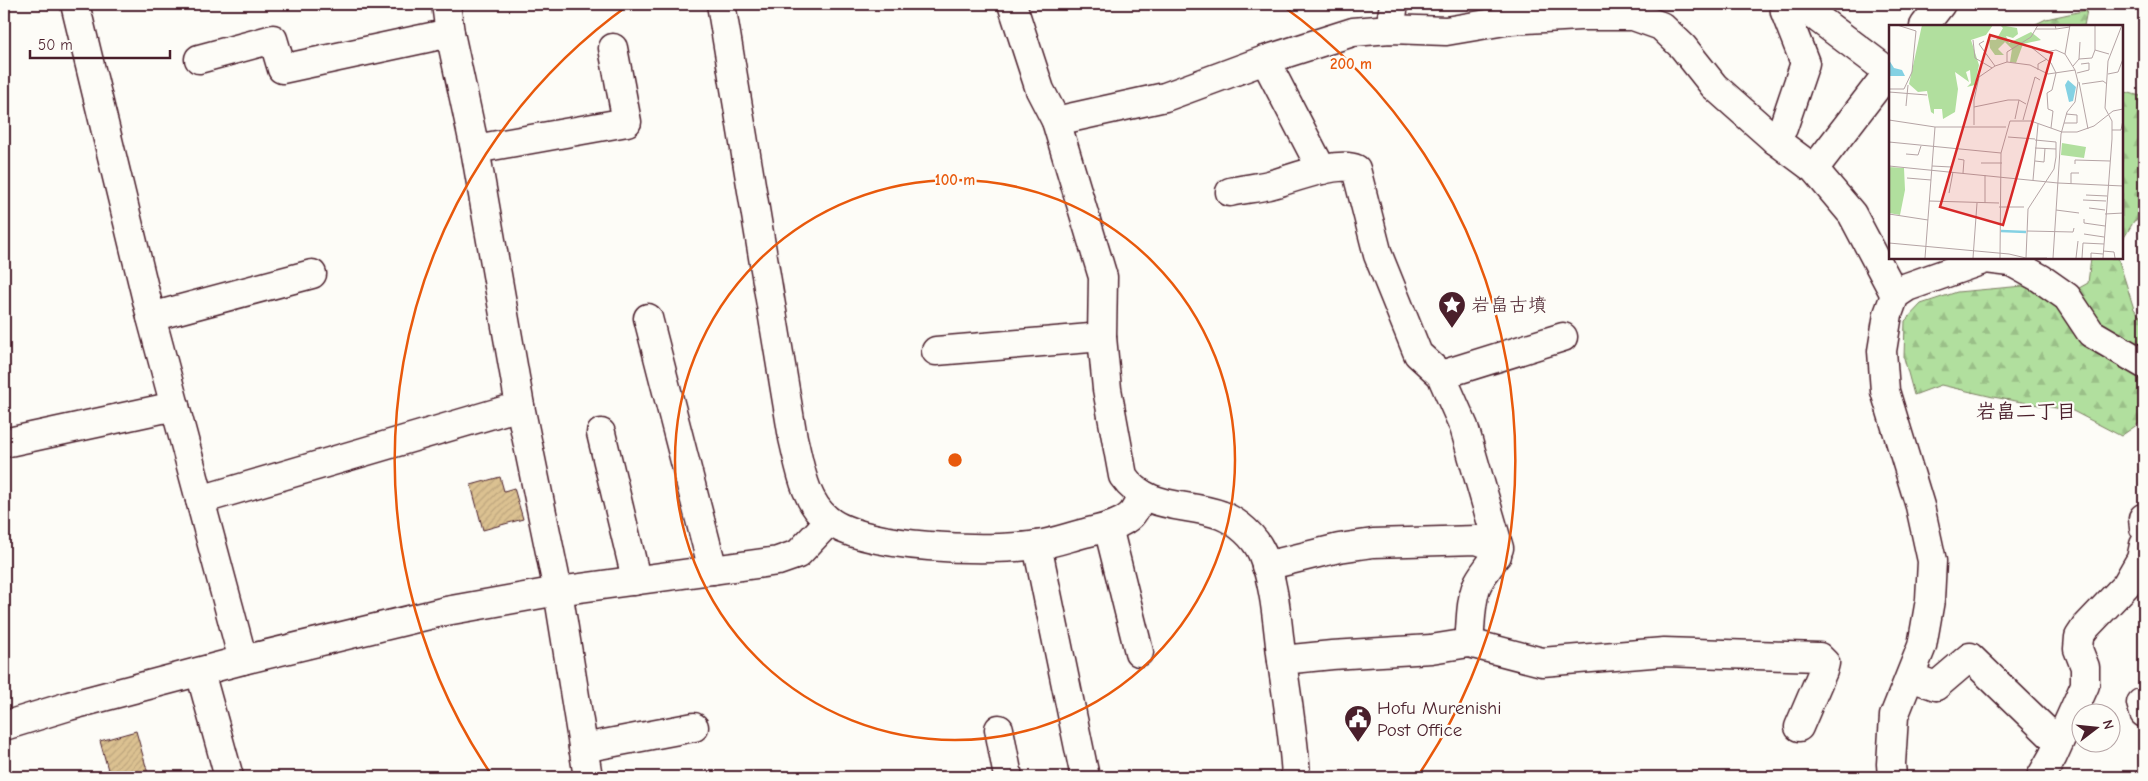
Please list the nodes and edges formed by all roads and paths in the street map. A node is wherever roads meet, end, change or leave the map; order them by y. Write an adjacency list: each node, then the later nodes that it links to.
1 (75, 4): 24 (street)
2 (446, 4): 10 (street)
3 (721, 4): 37 (street)
4 (1012, 4): 16 (street)
5 (1784, 4): 17 (street)
6 (1799, 4): 14 (street)
7 (1941, 4): 9 (street)
8 (1392, 16): 13 (street); 17 (street)
9 (1925, 25)
10 (450, 32): 12 (street); 18 (street)
11 (613, 48): 18 (street)
12 (199, 59)
13 (1265, 60): 16 (street); 19 (street)
14 (1889, 70)
15 (1889, 72): 20 (street)
16 (1056, 121): 26 (street)
17 (1775, 140): 20 (street)
18 (475, 149): 32 (street)
19 (1322, 170): 21 (street); 30 (street)
20 (1814, 170): 23 (street)
21 (1230, 192)
22 (312, 274): 24 (street)
23 (1895, 295): 29 (street); 51 (street)
24 (150, 318): 31 (street)
25 (648, 318): 43 (street)
26 (1102, 337): 28 (street); 35 (street)
27 (1563, 338): 30 (street)
28 (936, 351)
29 (2144, 364)
30 (1441, 376): 41 (street)
31 (175, 406): 34 (street); 36 (street)
32 (520, 406): 36 (street); 45 (street)
33 (600, 433): 44 (street)
34 (4, 443)
35 (1143, 495): 38 (street); 42 (street)
36 (200, 500): 48 (street)
37 (829, 521): 39 (street); 43 (street)
38 (1108, 527): 39 (street); 47 (street)
39 (1037, 545): 61 (street)
40 (2144, 545): 56 (street)
41 (1497, 555): 42 (street); 46 (street)
42 (1266, 566): 49 (street)
43 (714, 570): 44 (street)
44 (634, 581): 45 (street)
45 (558, 591): 48 (street); 57 (street)
46 (1469, 643): 49 (street); 54 (street)
47 (1139, 652)
48 (243, 660): 50 (street)
49 (1282, 660): 62 (street)
50 (200, 672): 52 (street); 58 (street)
51 (1910, 677): 56 (street); 63 (street)
52 (4, 726)
53 (694, 727): 57 (street)
54 (1799, 727)
55 (998, 729): 60 (street)
56 (2058, 742): 64 (street)
57 (583, 748): 59 (street)
58 (229, 777)
59 (588, 777)
60 (1008, 777)
61 (1084, 777)
62 (1296, 777)
63 (1892, 777)
64 (2041, 777)

